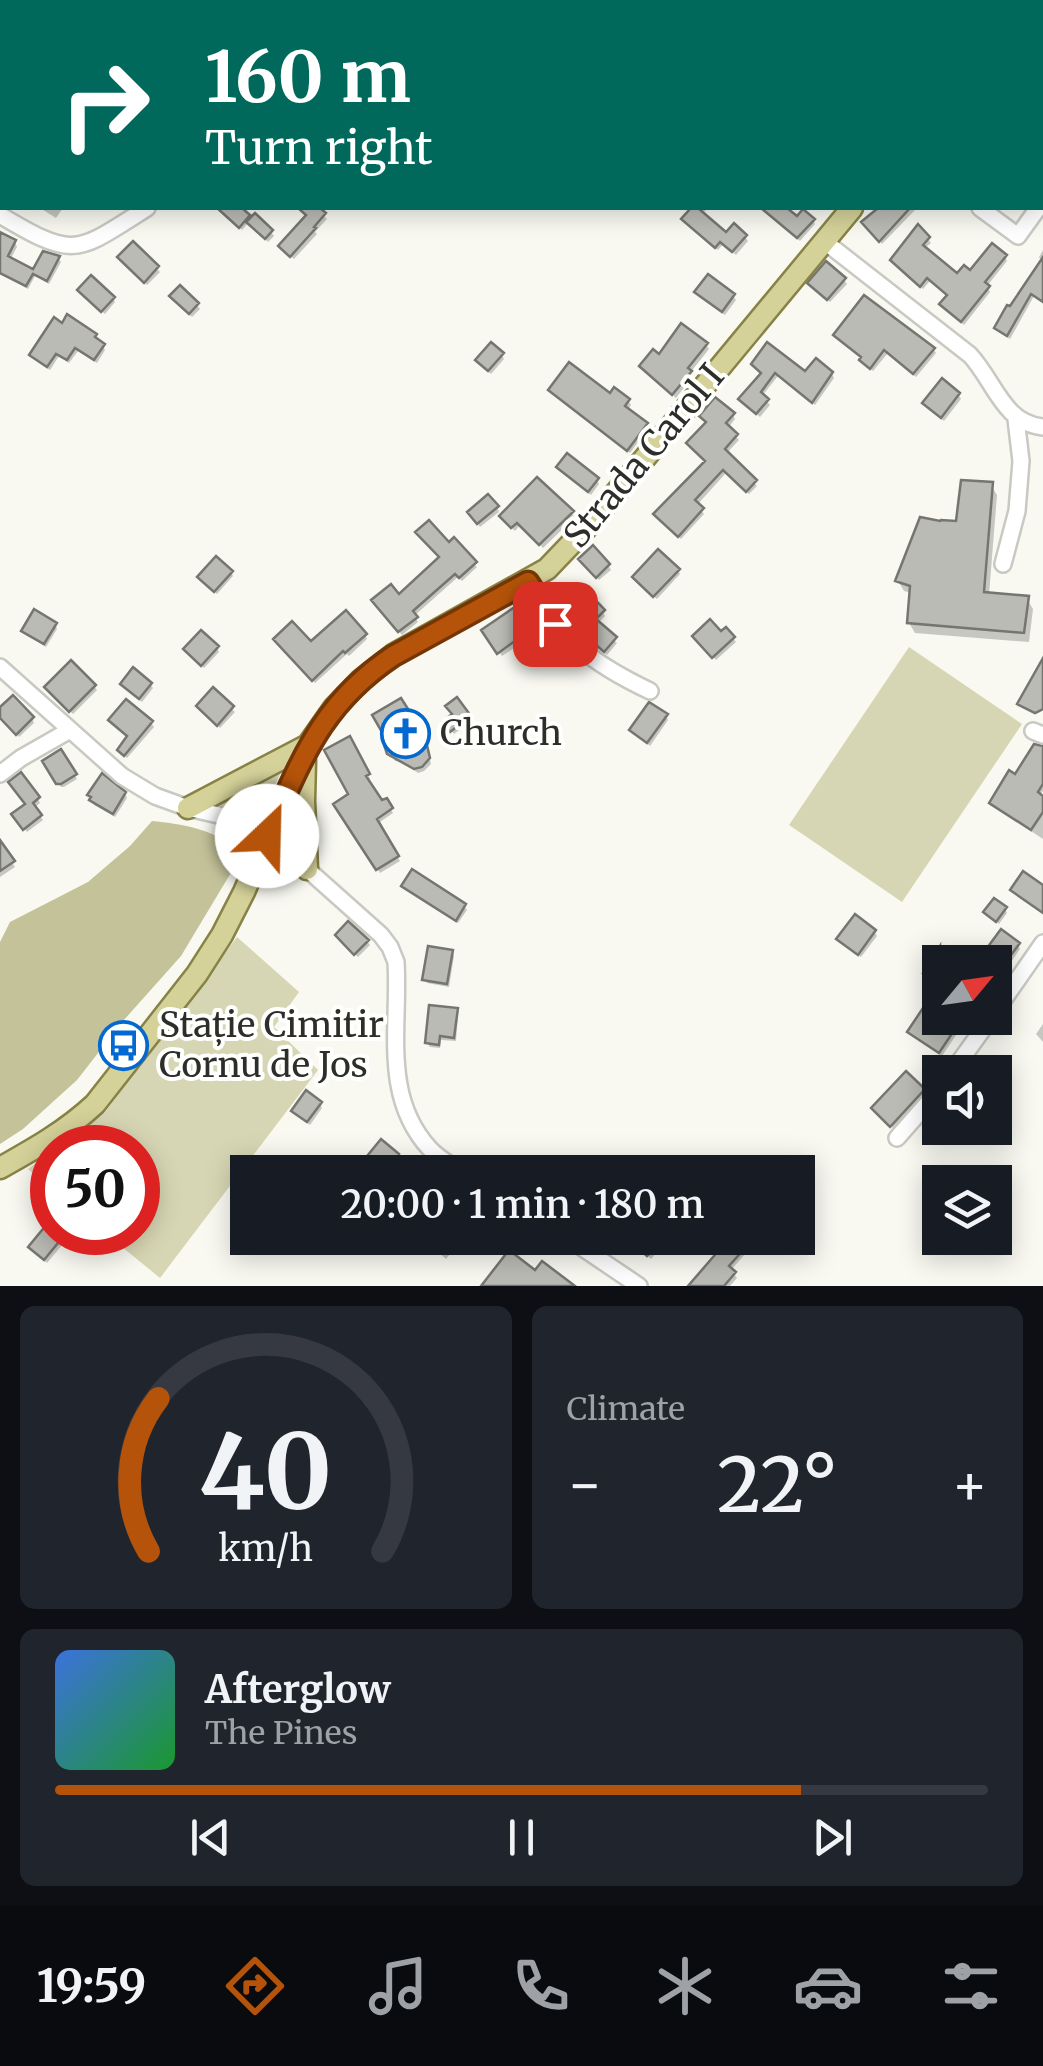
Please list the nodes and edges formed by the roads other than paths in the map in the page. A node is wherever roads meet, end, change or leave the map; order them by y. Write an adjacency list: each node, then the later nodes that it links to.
1 (143, 210): 5 (street)
2 (983, 210): 3 (street)
3 (1036, 210)
4 (842, 211): 6 (main road, Strada Carol I)
5 (0, 215)
6 (824, 241): 7 (street); 10 (main road, Strada Carol I)
7 (1016, 419): 8 (street); 9 (street)
8 (1043, 427)
9 (1003, 564)
10 (528, 582): 12 (street); 14 (main road, Strada Carol I)
11 (0, 667): 13 (street)
12 (650, 692)
13 (70, 730): 15 (street); 16 (street)
14 (308, 744): 16 (main road); 17 (main road, Strada Carol I); 18 (main road)
15 (0, 774)
16 (188, 808): 17 (street)
17 (267, 836): 18 (street); 24 (main road, Strada Carol I)
18 (308, 869): 23 (street)
19 (1043, 943): 20 (street)
20 (1012, 988)
21 (922, 1109): 22 (street)
22 (897, 1138)
23 (436, 1155)
24 (0, 1168)
25 (593, 1255): 26 (street)
26 (639, 1286)

